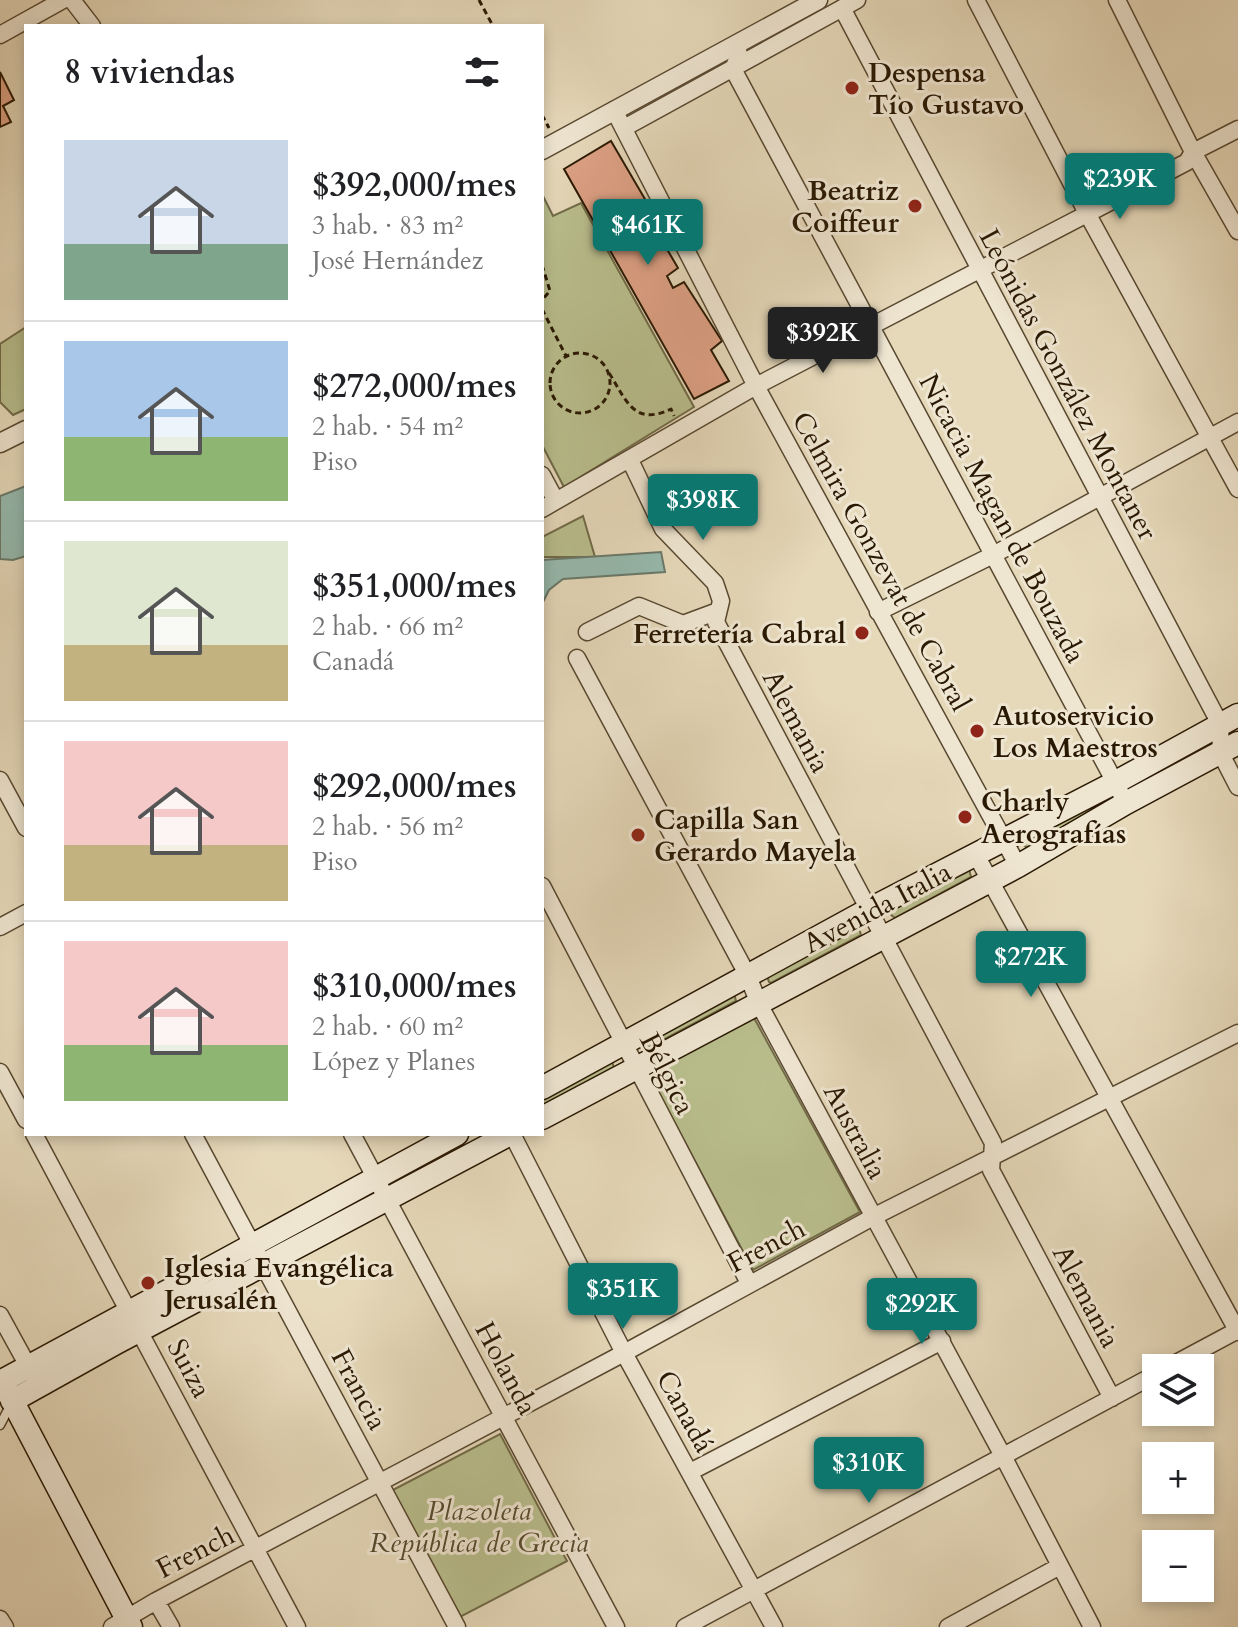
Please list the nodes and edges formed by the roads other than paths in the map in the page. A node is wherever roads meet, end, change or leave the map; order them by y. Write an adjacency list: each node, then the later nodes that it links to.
1 (63, 0): 8 (street)
2 (72, 0): 7 (street)
3 (818, 0): 9 (street)
4 (976, 0): 16 (street)
5 (1117, 0): 15 (street)
6 (850, 4): 10 (street); 18 (street, Leónidas González Montaner)
7 (90, 24)
8 (0, 35)
9 (737, 45): 10 (street); 11 (street)
10 (733, 69): 12 (street); 19 (street, Nicacia Magan de Bouzada)
11 (614, 110): 12 (street, Celmira Gonzevat de Cabral); 14 (street)
12 (624, 128): 20 (street, Celmira Gonzevat de Cabral)
13 (1238, 129): 15 (street)
14 (544, 149)
15 (1193, 152): 16 (street); 17 (street)
16 (1088, 215): 18 (street); 23 (street)
17 (1238, 231)
18 (979, 271): 19 (street); 28 (street, Leónidas González Montaner)
19 (872, 328): 20 (street); 30 (street, Nicacia Magan de Bouzada)
20 (756, 386): 25 (street); 32 (street, Celmira Gonzevat de Cabral)
21 (1238, 422): 23 (street)
22 (24, 431): 24 (street)
23 (1209, 437): 27 (street); 28 (street)
24 (0, 443)
25 (630, 460): 29 (street); 31 (street, Alemania)
26 (544, 484): 29 (street)
27 (1238, 489)
28 (1099, 496): 30 (street); 35 (street, Leónidas González Montaner)
29 (549, 505)
30 (993, 555): 32 (street); 38 (street, Nicacia Magan de Bouzada)
31 (718, 611): 33 (street); 47 (street, Alemania)
32 (878, 612): 42 (street, Celmira Gonzevat de Cabral)
33 (587, 632)
34 (577, 658): 51 (street, Australia)
35 (1229, 720): 36 (street, Leónidas González Montaner); 38 (main road, Avenida Italia)
36 (1229, 748): 39 (street, Leónidas González Montaner); 40 (main road, Avenida Italia)
37 (0, 780): 41 (street)
38 (1116, 782): 40 (street, Nicacia Magan de Bouzada); 42 (main road, Avenida Italia)
39 (1238, 787)
40 (1126, 803): 44 (main road, Avenida Italia)
41 (24, 824)
42 (1005, 839): 43 (main road, Avenida Italia); 44 (street, Celmira Gonzevat de Cabral)
43 (976, 855): 45 (street); 47 (main road, Avenida Italia)
44 (1018, 866): 45 (main road, Avenida Italia)
45 (989, 880): 50 (main road, Avenida Italia); 58 (street)
46 (544, 890): 54 (street, Bélgica)
47 (868, 910): 50 (street, Alemania); 51 (main road, Avenida Italia)
48 (24, 914): 49 (street)
49 (0, 927)
50 (884, 938): 52 (main road, Avenida Italia); 67 (street, Alemania)
51 (748, 976): 52 (street, Australia); 54 (main road, Avenida Italia)
52 (759, 1004): 55 (main road, Avenida Italia); 70 (street, Australia)
53 (1238, 1033): 58 (street, French)
54 (624, 1044): 55 (street, Bélgica); 57 (main road, Avenida Italia)
55 (637, 1069): 60 (main road, Avenida Italia); 72 (street, Bélgica)
56 (0, 1072): 59 (street)
57 (544, 1087)
58 (1109, 1098): 67 (street, French); 75 (street)
59 (24, 1116)
60 (544, 1117)
61 (35, 1136): 74 (street, Suiza)
62 (194, 1136): 71 (street, Francia)
63 (353, 1136): 68 (street, Holanda)
64 (453, 1136): 68 (main road)
65 (507, 1136): 69 (main road)
66 (512, 1136): 77 (street, Canadá)
67 (992, 1155): 70 (street, French); 82 (street, Alemania)
68 (374, 1177): 69 (street, Holanda); 71 (main road)
69 (386, 1199): 71 (main road); 83 (street, Holanda)
70 (873, 1217): 72 (street, French); 76 (street, Australia)
71 (258, 1255): 74 (main road); 87 (street, Francia)
72 (749, 1283): 77 (street, French)
73 (0, 1315): 79 (street)
74 (135, 1320): 79 (main road); 88 (street, Suiza)
75 (1238, 1330): 78 (street)
76 (942, 1341): 85 (street, Australia); 86 (street)
77 (624, 1353): 83 (street, French); 86 (street, Canadá)
78 (1193, 1354)
79 (34, 1376): 81 (main road)
80 (1142, 1382): 82 (street)
81 (5, 1387): 84 (lane); 93 (main road)
82 (1112, 1398): 85 (street)
83 (504, 1417): 87 (street, French); 98 (street, Holanda)
84 (0, 1425)
85 (1003, 1456): 89 (street, Australia); 90 (street)
86 (690, 1472): 90 (street, Canadá)
87 (380, 1482): 88 (street, French); 97 (street, Francia)
88 (255, 1549): 91 (street, French); 96 (street, Suiza)
89 (1060, 1566): 101 (street); 102 (street, Australia)
90 (755, 1589): 99 (street); 100 (street, Canadá)
91 (156, 1601): 93 (street, French); 95 (street)
92 (0, 1619): 94 (street)
93 (123, 1624)
94 (5, 1627)
95 (171, 1627)
96 (297, 1627)
97 (457, 1627)
98 (616, 1627)
99 (685, 1627)
100 (774, 1627)
101 (948, 1627)
102 (1092, 1627)

